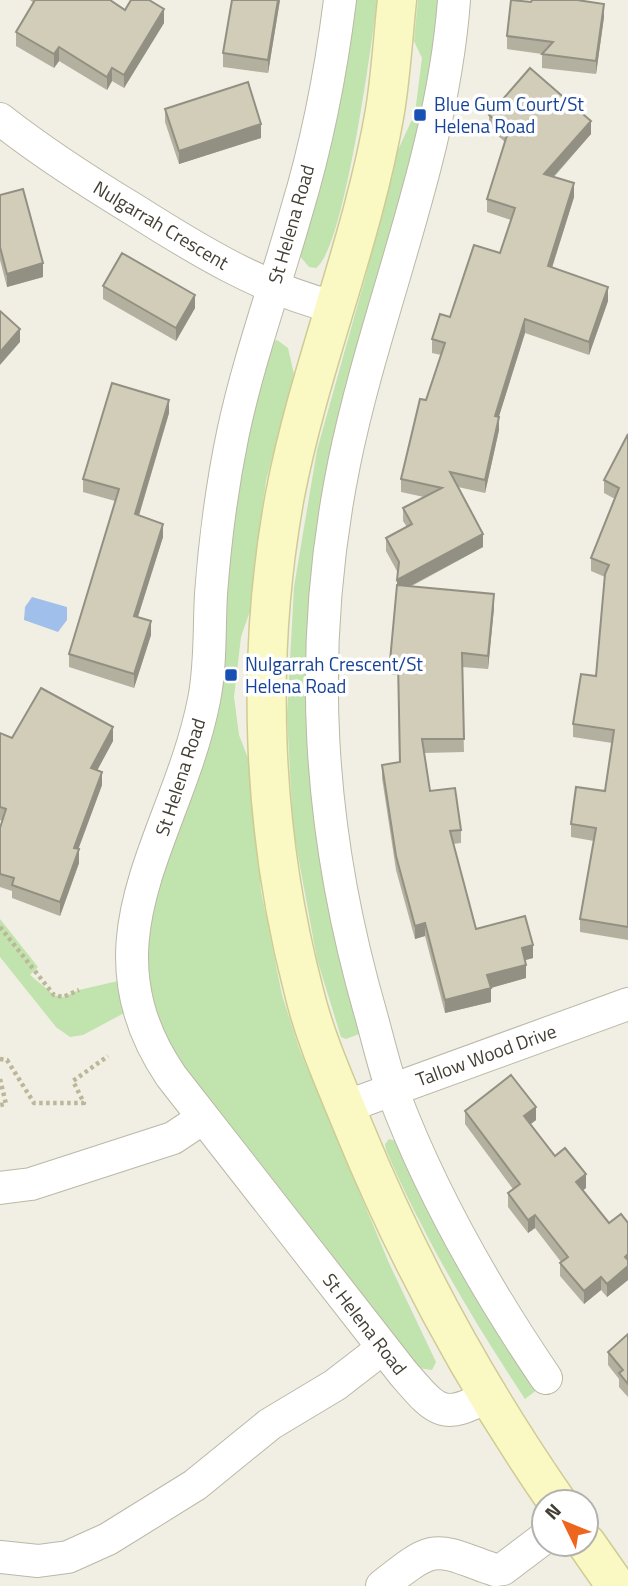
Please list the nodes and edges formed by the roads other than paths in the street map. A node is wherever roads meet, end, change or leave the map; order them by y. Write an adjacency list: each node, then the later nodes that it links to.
1 (340, 0): 5 (street, St Helena Road)
2 (397, 0): 6 (main road)
3 (454, 0): 8 (street)
4 (0, 119): 5 (street, Nulgarrah Crescent)
5 (273, 286): 6 (street, Nulgarrah Crescent); 10 (street, St Helena Road)
6 (334, 307): 9 (main road)
7 (628, 1004): 8 (street, Tallow Wood Drive)
8 (392, 1089): 9 (street, Tallow Wood Drive); 13 (street)
9 (345, 1107): 14 (main road)
10 (203, 1118): 11 (street); 12 (street, St Helena Road)
11 (0, 1188)
12 (383, 1348): 14 (street, St Helena Road); 17 (street)
13 (547, 1378)
14 (489, 1395): 15 (main road)
15 (548, 1488)
16 (530, 1549): 19 (street)
17 (0, 1557)
18 (596, 1558): 20 (main road)
19 (382, 1586)
20 (616, 1586)

